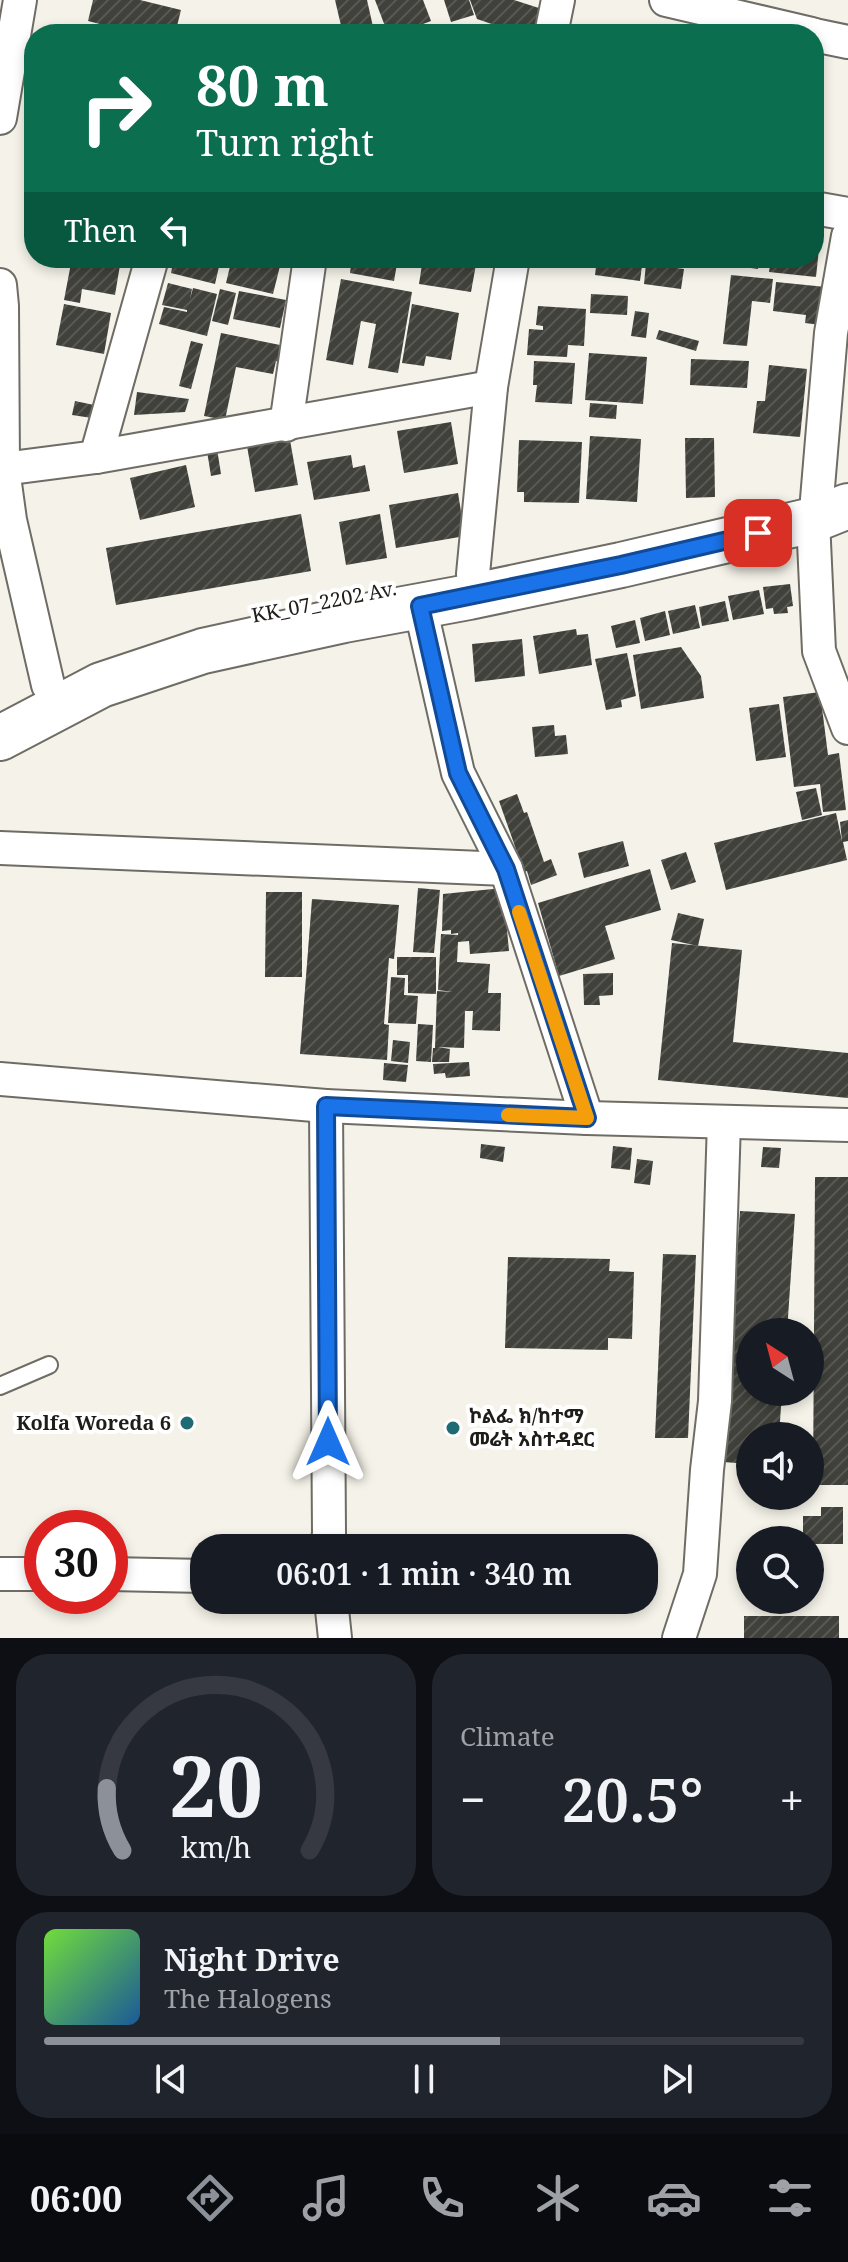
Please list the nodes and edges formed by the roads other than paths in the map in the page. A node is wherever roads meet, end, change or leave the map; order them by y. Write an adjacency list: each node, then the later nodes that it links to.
1 (20, 0): 8 (street)
2 (558, 0): 4 (street)
3 (666, 0): 5 (street)
4 (553, 24)
5 (770, 24)
6 (824, 37): 7 (street)
7 (848, 42)
8 (0, 118)
9 (824, 210): 10 (street)
10 (848, 214)
11 (848, 236): 20 (street)
12 (149, 268): 18 (street)
13 (309, 268): 17 (street)
14 (511, 268): 16 (street)
15 (0, 285): 19 (street)
16 (491, 387): 17 (street); 21 (street)
17 (286, 425): 18 (street)
18 (96, 457): 19 (street)
19 (3, 469): 23 (street)
20 (832, 503): 21 (main road, KK_07_2202 Av.); 22 (main road); 25 (street)
21 (473, 574): 23 (main road, KK_07_2202 Av.)
22 (420, 606): 26 (main road); 28 (street)
23 (48, 685): 24 (main road, KK_07_2202 Av.)
24 (0, 713)
25 (848, 728)
26 (0, 738)
27 (0, 848): 28 (street)
28 (506, 869): 31 (street)
29 (0, 1079): 30 (street)
30 (326, 1106): 31 (street); 36 (street)
31 (587, 1118): 32 (street)
32 (724, 1122): 33 (street); 43 (street)
33 (848, 1125)
34 (49, 1365): 35 (lane)
35 (0, 1386)
36 (329, 1534)
37 (0, 1574): 38 (street)
38 (24, 1574)
39 (128, 1574): 40 (street)
40 (190, 1576)
41 (332, 1614): 42 (street)
42 (335, 1638)
43 (679, 1638)

